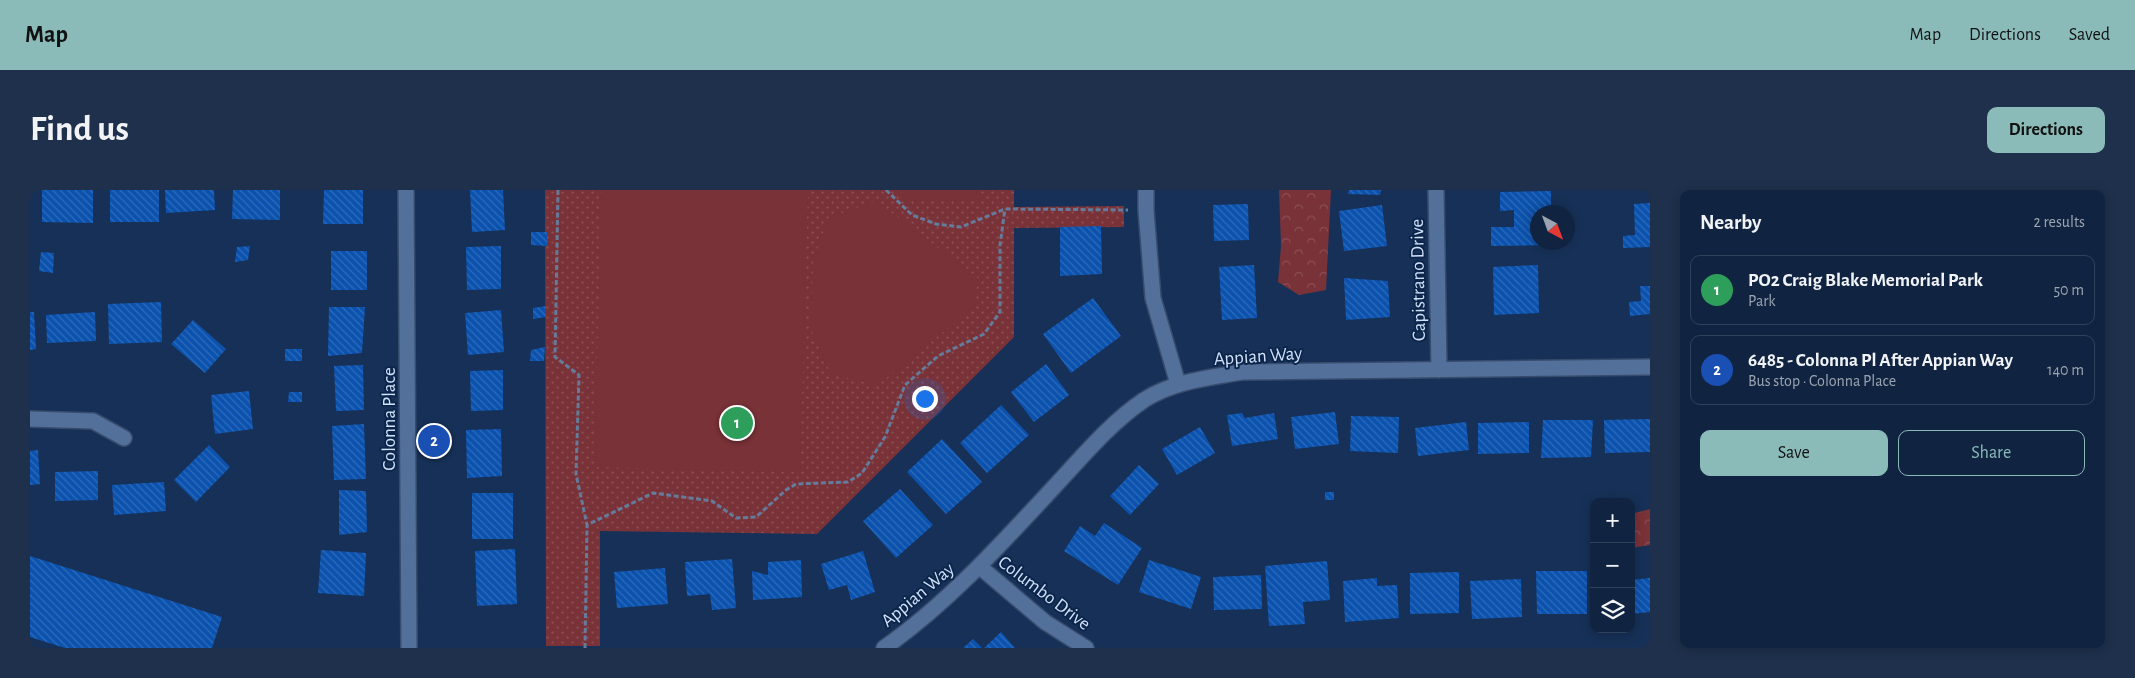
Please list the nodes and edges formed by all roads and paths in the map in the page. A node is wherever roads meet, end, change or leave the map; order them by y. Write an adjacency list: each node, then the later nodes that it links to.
1 (406, 190): 15 (street, Colonna Place)
2 (558, 190): 13 (path)
3 (886, 190): 6 (path)
4 (1146, 190): 7 (street)
5 (1436, 190): 9 (street, Capistrano Drive)
6 (1006, 209): 7 (path); 13 (path)
7 (1146, 210): 10 (street)
8 (1650, 367): 9 (street, Appian Way)
9 (1439, 370): 10 (street, Appian Way)
10 (1178, 384): 14 (street, Appian Way)
11 (30, 419): 12 (street)
12 (124, 438)
13 (587, 525): 16 (path)
14 (980, 567): 17 (street, Appian Way); 18 (street, Columbo Drive)
15 (409, 648)
16 (585, 648)
17 (884, 648)
18 (1086, 648)

